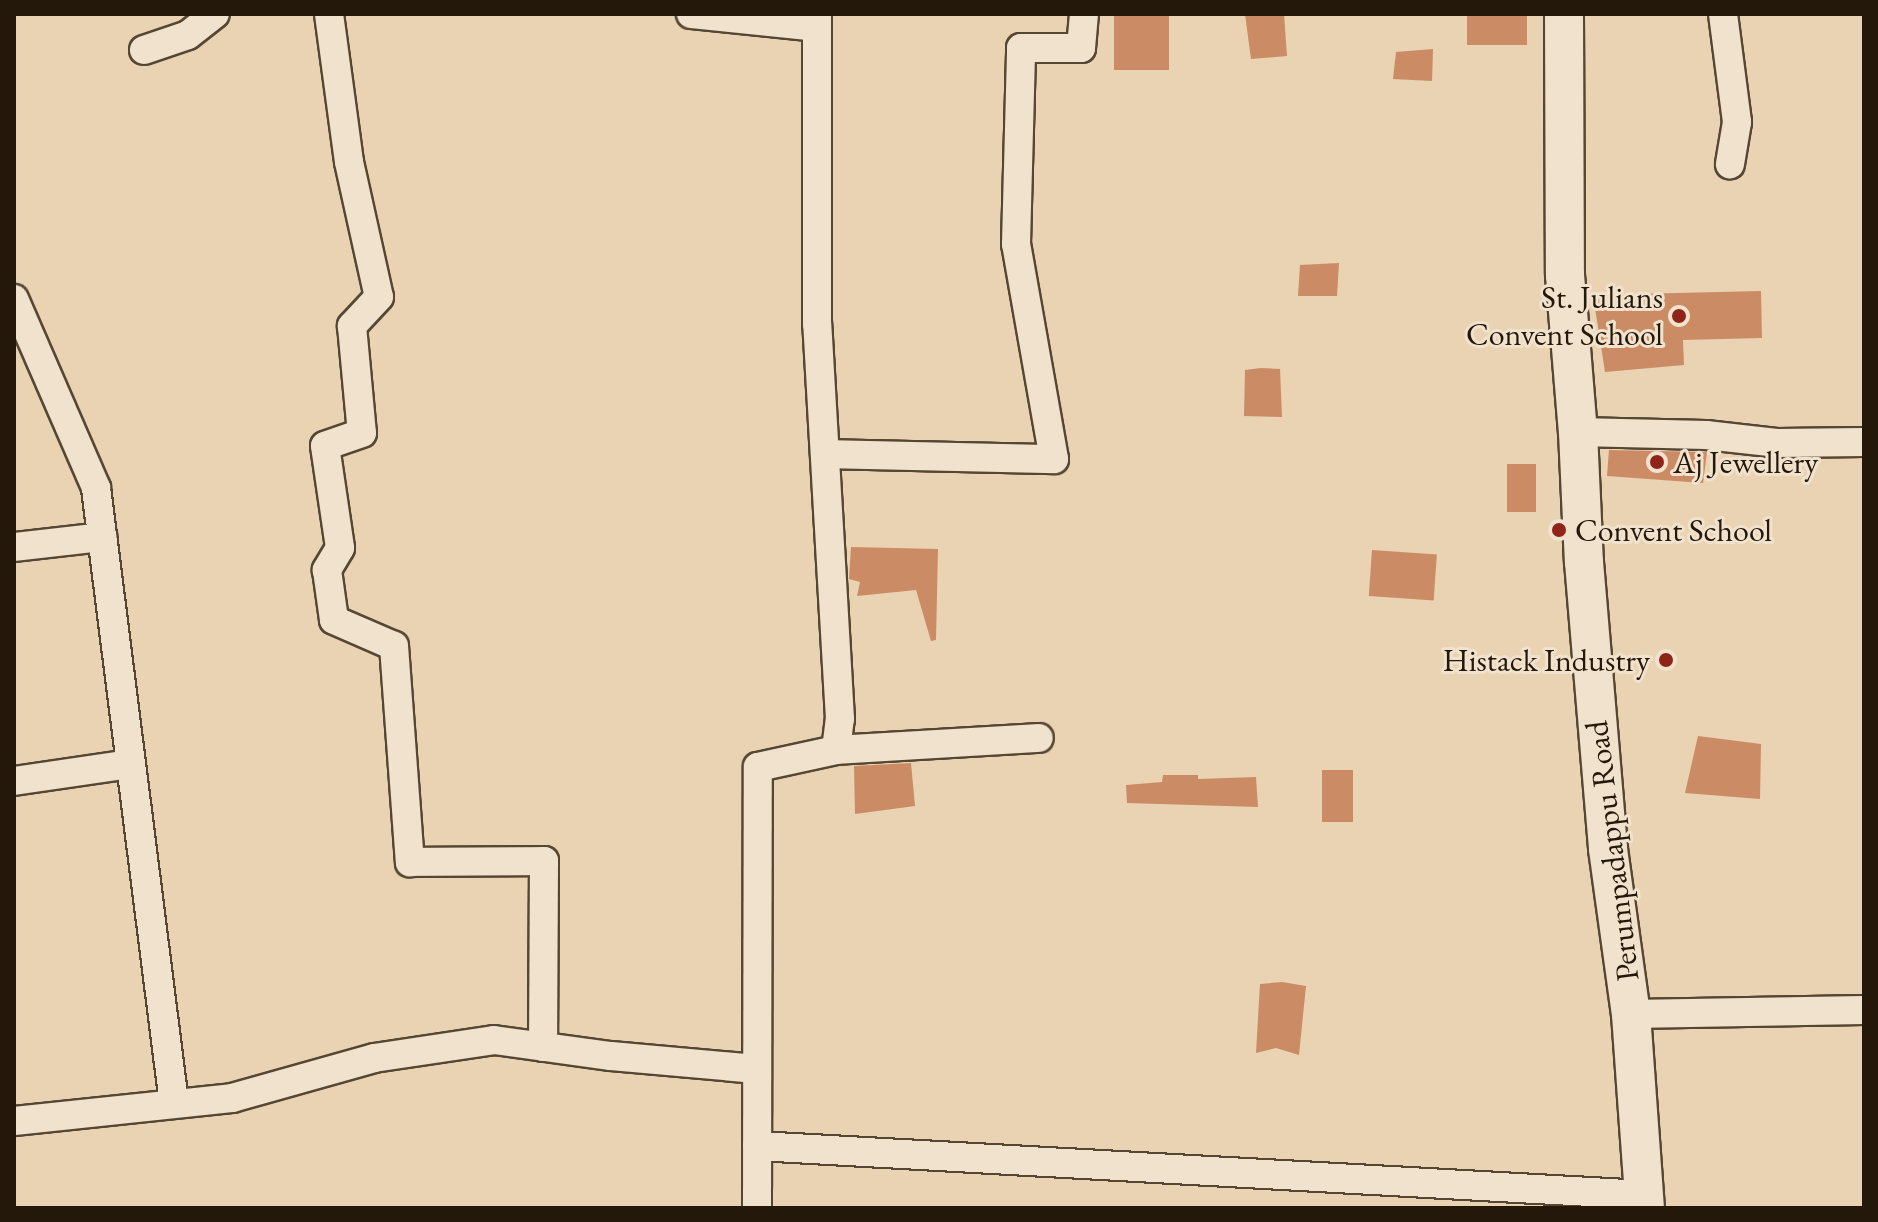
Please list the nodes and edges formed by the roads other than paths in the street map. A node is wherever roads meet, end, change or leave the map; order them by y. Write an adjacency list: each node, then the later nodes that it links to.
1 (215, 14): 8 (street)
2 (329, 14): 22 (street)
3 (691, 14): 7 (street)
4 (1084, 14): 13 (street)
5 (1564, 14): 11 (main road, Perumpadappu Road)
6 (1723, 14): 9 (street)
7 (816, 20): 13 (street)
8 (144, 50)
9 (1730, 164)
10 (14, 299): 14 (street)
11 (1578, 432): 12 (street); 21 (main road, Perumpadappu Road)
12 (1864, 442)
13 (826, 454): 17 (street)
14 (102, 537): 15 (street); 18 (street)
15 (14, 547)
16 (1039, 738): 17 (street)
17 (836, 750): 23 (street)
18 (131, 764): 19 (street); 24 (street)
19 (14, 781)
20 (1864, 1010): 21 (street)
21 (1631, 1014): 27 (main road, Perumpadappu Road)
22 (543, 1047): 23 (street); 24 (street)
23 (756, 1069): 26 (street)
24 (174, 1103): 25 (street)
25 (14, 1121)
26 (757, 1146): 27 (street); 28 (street)
27 (1645, 1202)
28 (757, 1208)

